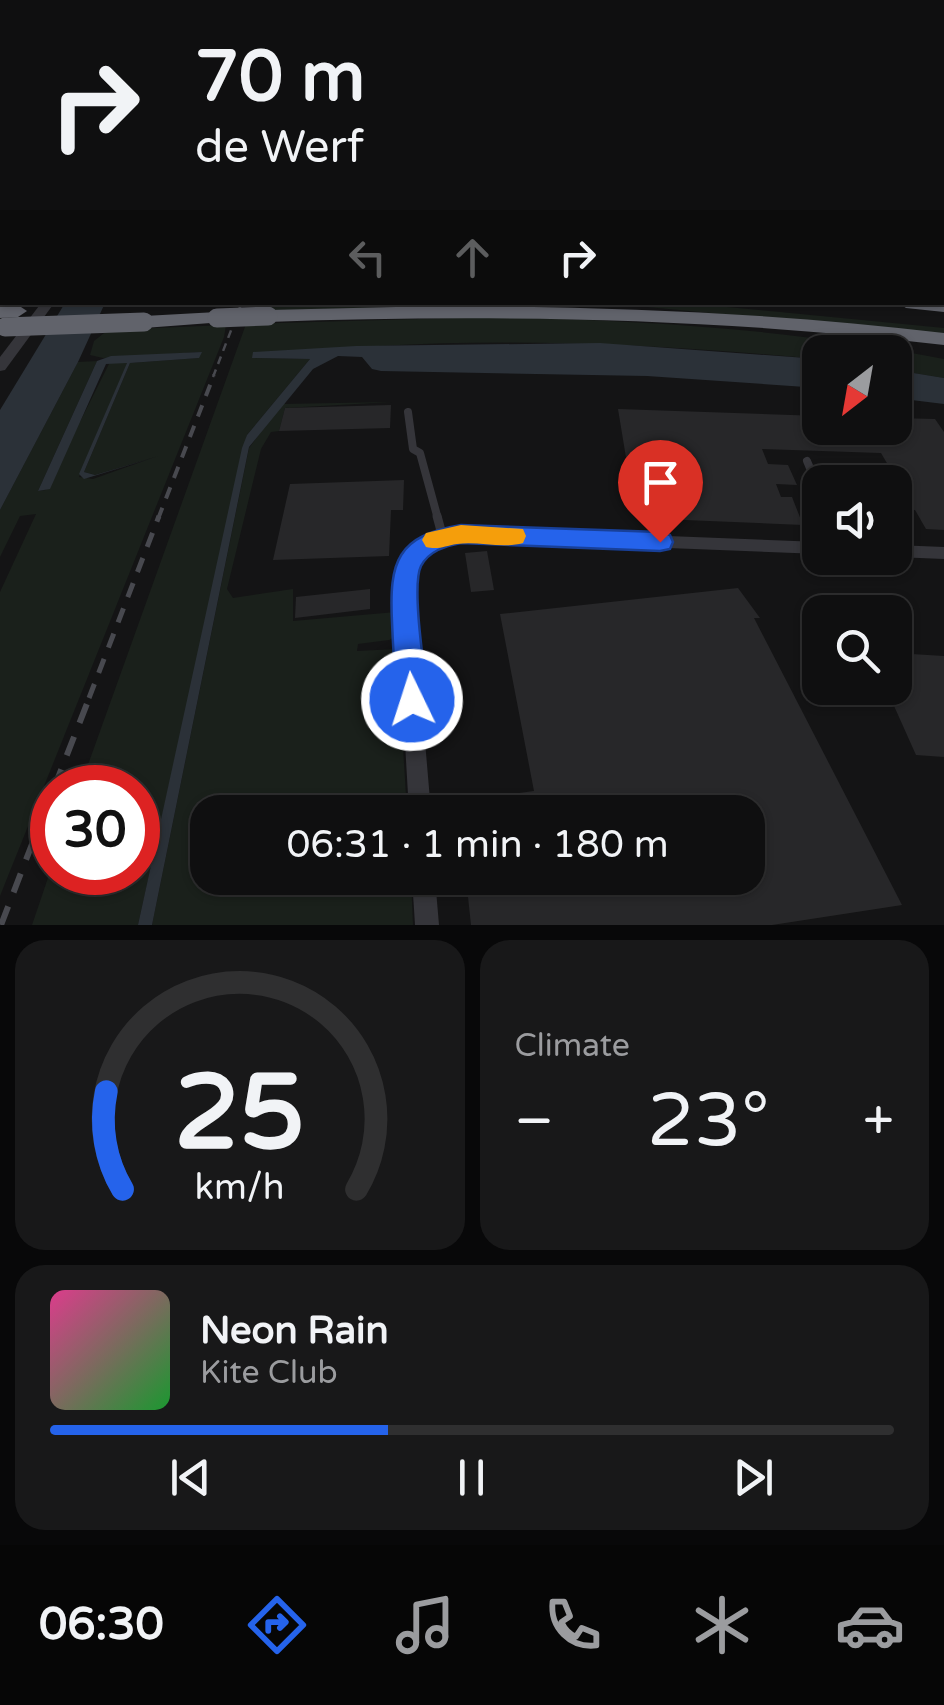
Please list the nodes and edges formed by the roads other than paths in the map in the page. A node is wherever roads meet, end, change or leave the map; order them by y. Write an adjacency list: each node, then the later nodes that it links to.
1 (46, 305): 8 (street)
2 (768, 305): 6 (highway)
3 (607, 310): 4 (highway, bridge); 7 (highway); 9 (highway)
4 (219, 311): 5 (highway, bridge)
5 (6, 319)
6 (944, 323)
7 (944, 339)
8 (6, 353): 10 (street)
9 (944, 356)
10 (0, 368)
11 (408, 412): 14 (lane)
12 (807, 461): 13 (lane)
13 (809, 465)
14 (443, 538): 15 (street); 18 (street)
15 (802, 547)
16 (912, 552): 17 (street)
17 (944, 553)
18 (419, 795)
19 (425, 895): 20 (street)
20 (427, 925)

